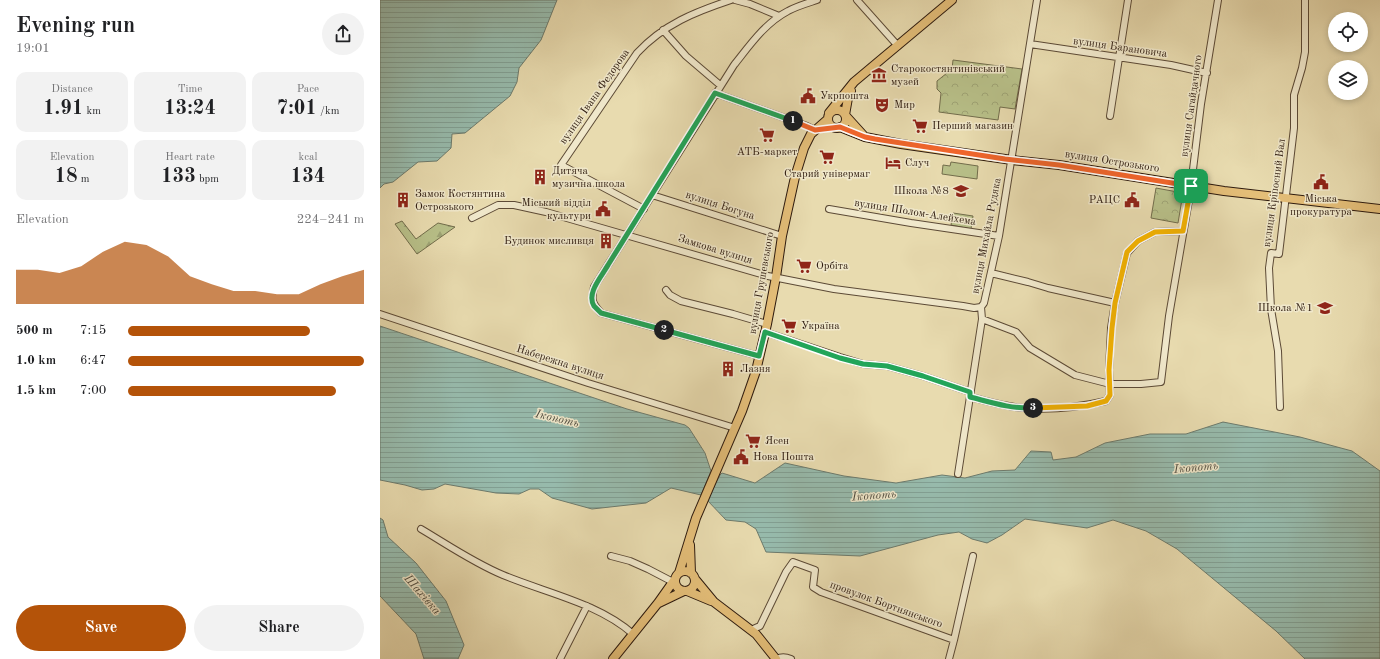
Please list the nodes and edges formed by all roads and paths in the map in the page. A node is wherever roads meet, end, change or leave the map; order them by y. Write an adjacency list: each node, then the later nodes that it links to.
1 (731, 0): 11 (street, вулиця Івана Федорова)
2 (735, 0): 10 (street)
3 (818, 0): 10 (street)
4 (857, 0): 13 (street)
5 (952, 0): 13 (main road, вулиця Грушевського)
6 (1037, 0): 12 (street, вулиця Михайла Рудяка)
7 (1128, 0): 14 (street)
8 (1218, 0): 15 (street, вулиця Сагайдачного)
9 (1305, 0): 28 (street, вулиця Кріпосний Вал)
10 (779, 16): 17 (street)
11 (663, 30): 17 (street); 29 (street, вулиця Івана Федорова)
12 (1030, 44): 14 (street, вулиця Барановича); 25 (street, вулиця Михайла Рудяка)
13 (898, 46): 16 (main road, вулиця Грушевського)
14 (1118, 58): 15 (street, вулиця Барановича); 21 (street)
15 (1207, 73): 26 (street, вулиця Сагайдачного)
16 (854, 82): 19 (main road); 20 (main road, вулиця Грушевського)
17 (720, 85): 18 (street)
18 (715, 93): 23 (street); 27 (street)
19 (845, 115): 20 (main road); 22 (main road); 24 (main road)
20 (828, 116): 22 (main road); 23 (main road, вулиця Грушевського)
21 (1110, 116)
22 (838, 127): 23 (main road); 24 (main road, вулиця Острозького)
23 (815, 130): 35 (main road, вулиця Грушевського)
24 (865, 137): 25 (main road, вулиця Острозького)
25 (1012, 160): 26 (main road, вулиця Острозького); 36 (street, вулиця Михайла Рудяка)
26 (1191, 186): 28 (main road, вулиця Острозького); 33 (street, вулиця Сагайдачного)
27 (652, 195): 29 (street); 35 (street, вулиця Богуна)
28 (1286, 198): 31 (main road, вулиця Острозького); 48 (street, вулиця Кріпосний Вал)
29 (644, 209): 34 (street)
30 (829, 209): 36 (street, вулиця Шолом-Алейхема)
31 (1380, 209)
32 (472, 218): 34 (street, Замкова вулиця)
33 (1183, 231): 40 (street); 46 (street, вулиця Сагайдачного)
34 (627, 235): 38 (street, Замкова вулиця); 45 (street)
35 (782, 236): 38 (main road, вулиця Грушевського)
36 (999, 236): 37 (street, вулиця Михайла Рудяка)
37 (991, 273): 40 (street); 41 (street, вулиця Михайла Рудяка)
38 (776, 277): 41 (street, Замкова вулиця); 44 (main road, вулиця Грушевського)
39 (666, 290): 44 (street)
40 (1115, 303): 46 (street)
41 (980, 307): 43 (street, вулиця Михайла Рудяка)
42 (380, 314): 49 (street, Набережна вулиця)
43 (982, 319): 46 (street); 47 (street, вулиця Михайла Рудяка)
44 (766, 328): 45 (main road, вулиця Грушевського); 47 (street)
45 (759, 356): 49 (main road, вулиця Грушевського)
46 (1110, 384): 47 (street)
47 (970, 394): 50 (street, вулиця Михайла Рудяка)
48 (1280, 407)
49 (735, 428): 52 (main road, вулиця Грушевського)
50 (958, 474)
51 (421, 529): 60 (street)
52 (689, 538): 55 (main road); 56 (main road, вулиця Грушевського)
53 (611, 556): 56 (street)
54 (974, 556): 63 (street)
55 (693, 576): 56 (main road); 57 (main road); 58 (main road)
56 (676, 578): 57 (main road); 59 (main road, вулиця Грушевського)
57 (686, 591): 58 (main road); 59 (main road)
58 (714, 602): 61 (main road)
59 (658, 603): 62 (main road, вулиця Грушевського)
60 (587, 606): 62 (street); 64 (street)
61 (751, 630): 63 (street, провулок Бортнянського); 66 (main road)
62 (633, 634): 65 (main road, вулиця Грушевського)
63 (954, 640): 68 (street)
64 (560, 659)
65 (613, 659)
66 (776, 659): 67 (street)
67 (791, 659)
68 (949, 659)

